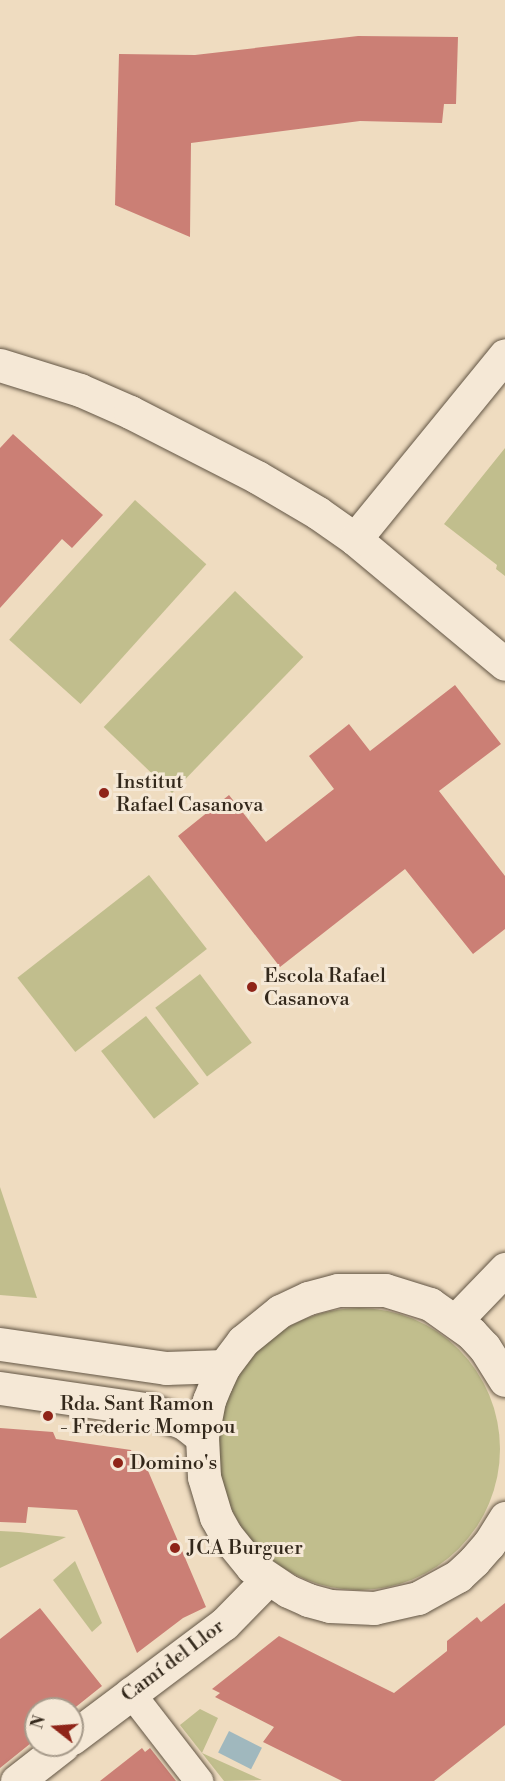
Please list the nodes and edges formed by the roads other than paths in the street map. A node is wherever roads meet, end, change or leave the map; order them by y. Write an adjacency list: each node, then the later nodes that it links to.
1 (505, 355): 3 (street)
2 (0, 365): 3 (street)
3 (355, 539): 4 (street)
4 (505, 664)
5 (505, 1269): 6 (street)
6 (456, 1320): 8 (street); 9 (street)
7 (0, 1344): 8 (street)
8 (224, 1366): 11 (street)
9 (505, 1380)
10 (0, 1388): 11 (street)
11 (202, 1437): 13 (street)
12 (500, 1537): 13 (street)
13 (268, 1579): 14 (street, Camí del Llor)
14 (130, 1692): 15 (street, Camí del Llor); 18 (street)
15 (84, 1728)
16 (48, 1757): 17 (street)
17 (17, 1781)
18 (199, 1781)

